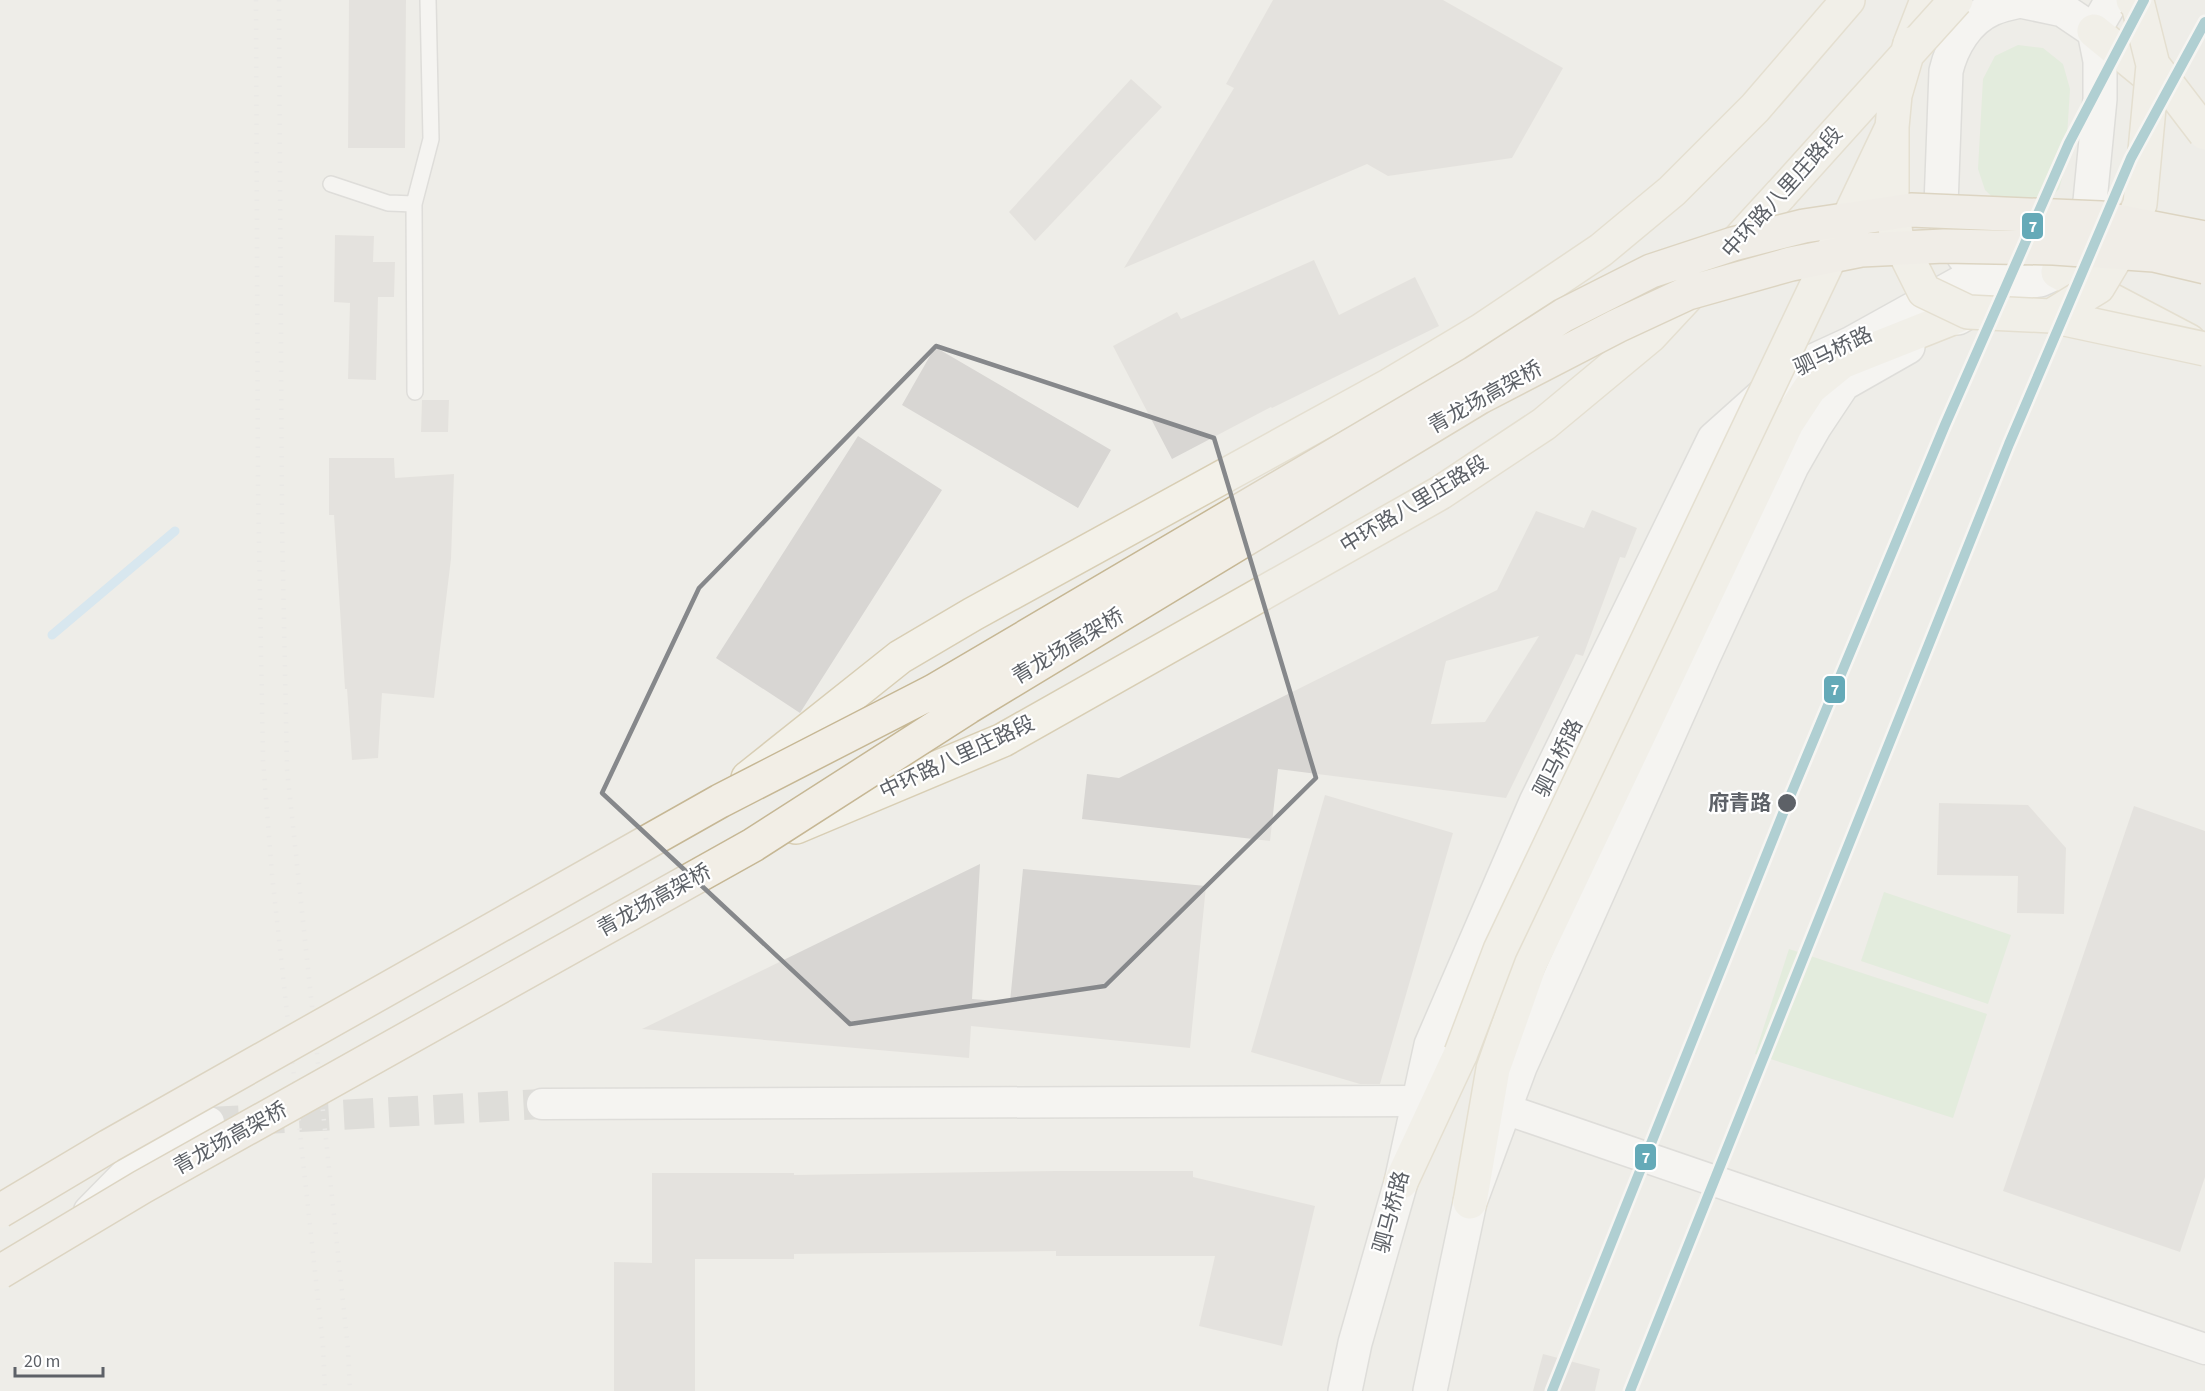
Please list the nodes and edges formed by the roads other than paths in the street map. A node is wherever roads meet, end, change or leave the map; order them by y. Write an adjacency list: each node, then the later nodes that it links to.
1 (428, 0): 16 (lane)
2 (1848, 0): 26 (main road, bridge)
3 (1927, 0): 9 (main road)
4 (1941, 0): 9 (main road)
5 (1956, 0): 27 (main road, 中环路八里庄路段, bridge)
6 (1962, 0): 10 (main road)
7 (2130, 1): 8 (main road); 11 (main road, bridge)
8 (2094, 30): 10 (main road); 12 (main road); 20 (main road)
9 (1910, 44): 13 (main road, bridge)
10 (1950, 55): 19 (main road)
11 (2153, 65): 14 (main road, bridge); 23 (main road, bridge)
12 (2205, 122)
13 (1892, 127): 22 (main road, bridge); 32 (main road, bridge)
14 (2205, 133)
15 (331, 184): 16 (lane)
16 (414, 204): 25 (lane)
17 (2205, 238): 26 (highway, 青龙场高架桥, bridge)
18 (2205, 267): 27 (highway, 青龙场高架桥, bridge)
19 (1980, 272): 21 (main road); 28 (main road, 驷马桥路)
20 (2058, 272): 21 (main road); 24 (main road)
21 (2019, 283): 30 (main road, 驷马桥路)
22 (1968, 312): 23 (main road, bridge); 33 (main road)
23 (2051, 315): 24 (main road, bridge)
24 (2205, 349)
25 (415, 393)
26 (720, 801): 34 (highway, 青龙场高架桥, bridge)
27 (753, 845): 35 (highway, 青龙场高架桥, bridge)
28 (1418, 1101): 29 (street); 32 (main road, 驷马桥路)
29 (542, 1104)
30 (1505, 1109): 33 (main road, 驷马桥路); 37 (street)
31 (209, 1122): 36 (street)
32 (1401, 1182): 38 (main road, 驷马桥路)
33 (1470, 1202): 39 (main road, 驷马桥路)
34 (0, 1211)
35 (0, 1272)
36 (0, 1280)
37 (2205, 1349)
38 (1345, 1391)
39 (1430, 1391)

